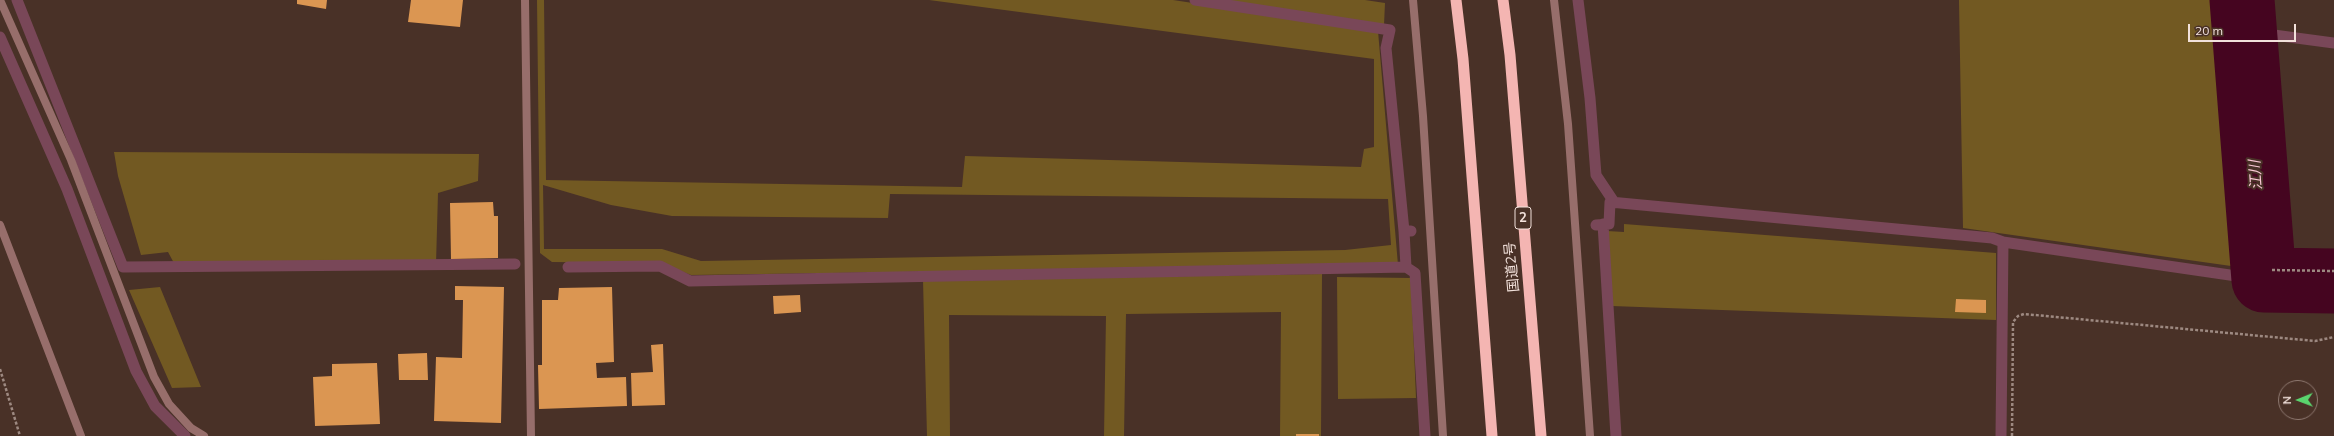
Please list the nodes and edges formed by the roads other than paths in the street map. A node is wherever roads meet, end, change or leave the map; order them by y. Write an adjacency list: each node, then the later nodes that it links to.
1 (0, 0): 9 (street)
2 (525, 0): 10 (street)
3 (1413, 0): 11 (street)
4 (1456, 0): 12 (highway)
5 (1503, 0): 13 (highway, 国道2号 / 2)
6 (1554, 0): 14 (street)
7 (0, 225): 8 (street)
8 (81, 436)
9 (204, 436)
10 (530, 436)
11 (1443, 436)
12 (1492, 436)
13 (1541, 436)
14 (1590, 436)

